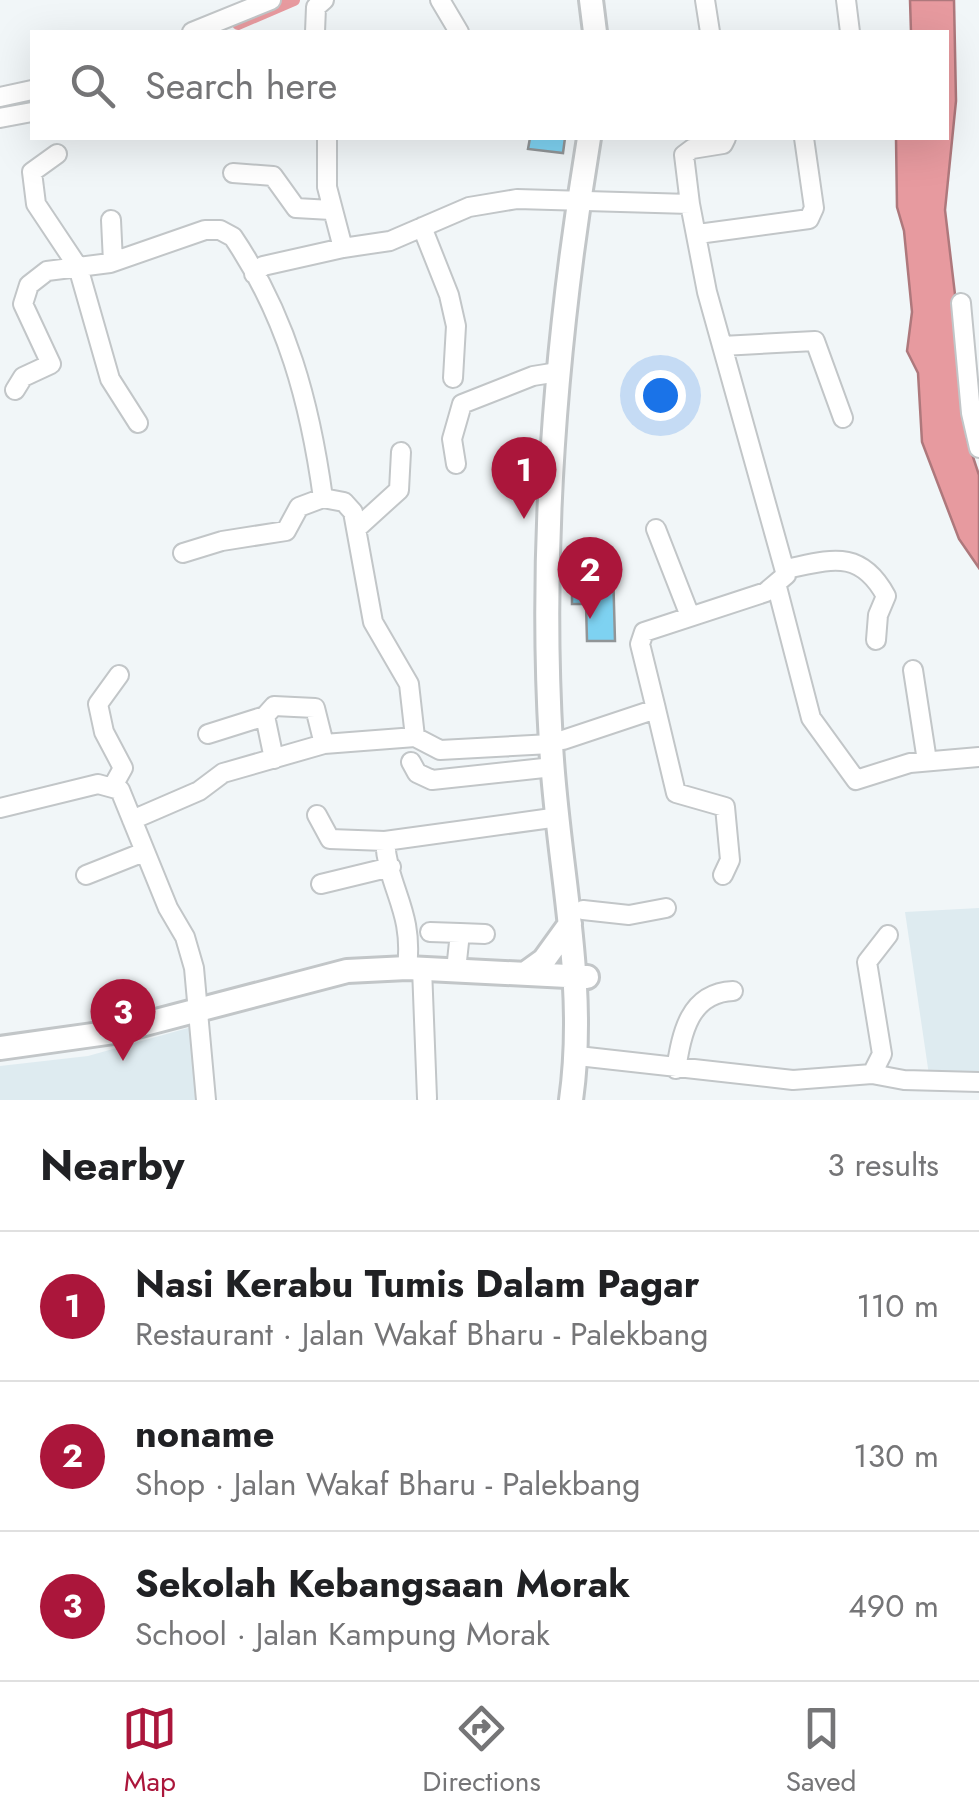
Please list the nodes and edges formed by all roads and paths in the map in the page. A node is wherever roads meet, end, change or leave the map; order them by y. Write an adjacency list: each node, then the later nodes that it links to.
1 (271, 0): 7 (street)
2 (440, 0): 9 (street)
3 (591, 0): 10 (main road)
4 (705, 0): 11 (street)
5 (846, 0): 12 (street)
6 (318, 2): 8 (street)
7 (198, 30)
8 (315, 30)
9 (458, 30)
10 (595, 30)
11 (706, 30)
12 (850, 30)
13 (30, 90): 14 (street)
14 (0, 98)
15 (30, 112): 16 (street)
16 (0, 118)
17 (327, 140): 25 (street)
18 (589, 140): 23 (main road)
19 (725, 140): 24 (street)
20 (804, 140): 28 (street)
21 (57, 154): 31 (street)
22 (233, 173): 25 (street)
23 (578, 202): 24 (street); 27 (street); 35 (main road)
24 (690, 204): 28 (street)
25 (331, 210): 29 (street)
26 (110, 220): 30 (street)
27 (422, 227): 29 (street); 36 (street)
28 (698, 234): 34 (street)
29 (343, 248): 32 (street)
30 (114, 262): 31 (street); 32 (street)
31 (78, 267): 37 (street); 40 (street)
32 (254, 274): 44 (street)
33 (962, 304): 38 (street)
34 (722, 346): 39 (street); 48 (street)
35 (558, 372): 43 (street); 59 (main road)
36 (453, 378)
37 (14, 390)
38 (975, 413): 41 (street)
39 (842, 418)
40 (138, 423)
41 (979, 448)
42 (401, 452): 45 (street)
43 (456, 464)
44 (323, 498): 45 (street); 47 (street)
45 (356, 529): 57 (street)
46 (656, 529): 50 (street)
47 (182, 552)
48 (786, 569): 49 (street); 51 (street)
49 (777, 587): 50 (street); 62 (street)
50 (690, 616): 54 (street)
51 (876, 640)
52 (913, 670): 62 (street)
53 (119, 675): 64 (street)
54 (656, 709): 59 (street); 73 (street)
55 (265, 716): 56 (street); 58 (street); 61 (street)
56 (208, 734)
57 (415, 737): 58 (street); 59 (street)
58 (324, 744): 61 (street)
59 (556, 750): 63 (street); 67 (main road); 76 (main road)
60 (979, 756): 62 (street)
61 (274, 759): 68 (street)
62 (928, 761)
63 (411, 762)
64 (113, 786): 65 (street); 68 (street)
65 (0, 808)
66 (317, 815): 69 (street)
67 (559, 817): 69 (street); 76 (main road)
68 (132, 820): 70 (street)
69 (385, 841): 71 (street)
70 (144, 852): 72 (street); 86 (street)
71 (390, 867): 74 (street); 81 (street)
72 (86, 875)
73 (724, 875)
74 (321, 884)
75 (666, 908): 76 (street)
76 (577, 917): 83 (main road); 84 (main road)
77 (430, 932): 78 (street)
78 (460, 933): 79 (street); 82 (street)
79 (484, 934)
80 (888, 936): 90 (street)
81 (414, 968): 82 (main road); 86 (main road); 92 (street)
82 (456, 970): 83 (main road)
83 (526, 973): 84 (main road); 88 (main road)
84 (583, 976): 88 (main road)
85 (733, 991): 89 (street)
86 (197, 1009): 87 (main road); 93 (street)
87 (0, 1048)
88 (583, 1049): 89 (street); 94 (main road); 95 (main road)
89 (676, 1069): 90 (street)
90 (872, 1074): 91 (street)
91 (979, 1082)
92 (427, 1098)
93 (206, 1100)
94 (572, 1100)
95 (584, 1100)

